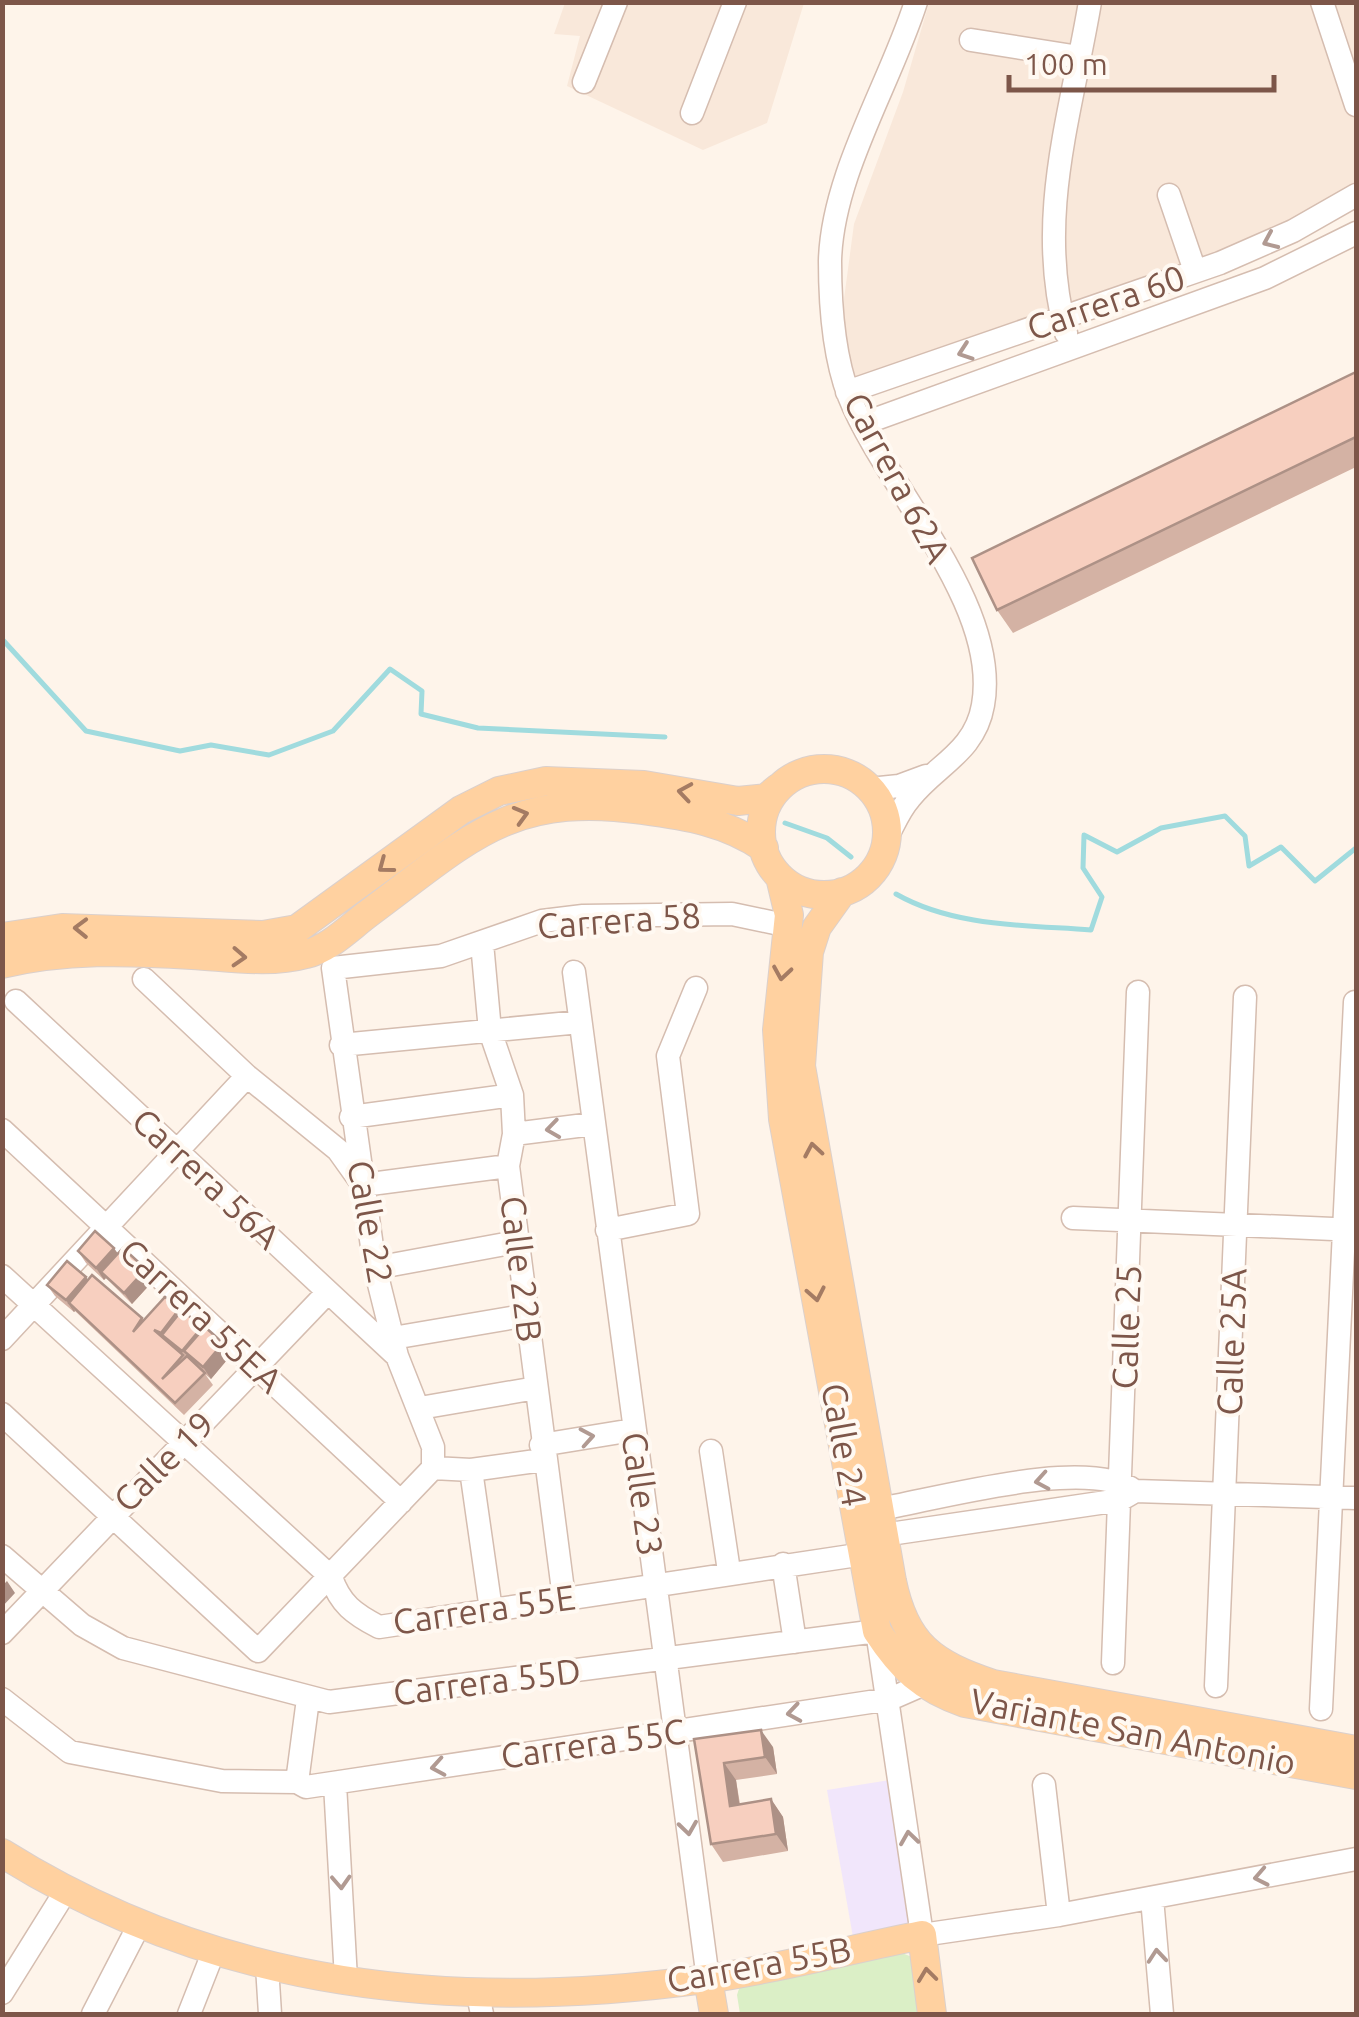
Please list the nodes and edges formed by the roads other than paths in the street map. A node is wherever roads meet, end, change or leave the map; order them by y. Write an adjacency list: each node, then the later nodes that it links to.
1 (616, 2): 8 (street)
2 (735, 2): 10 (street)
3 (916, 2): 17 (street, Carrera 62A)
4 (1090, 2): 7 (street)
5 (1322, 2): 9 (street)
6 (971, 40): 7 (street)
7 (1078, 58): 15 (street)
8 (584, 82)
9 (1356, 106)
10 (692, 113)
11 (1169, 195): 14 (street)
12 (1356, 195): 14 (street, Carrera 60, one-way to 14)
13 (1356, 233): 16 (street, Carrera 60)
14 (1195, 272): 15 (street, Carrera 60)
15 (1062, 318): 16 (street); 17 (street, Carrera 60, one-way to 17)
16 (1070, 346): 18 (street, Carrera 60)
17 (847, 392): 18 (street, Carrera 62A)
18 (862, 424): 19 (street, Carrera 62A)
19 (943, 768): 21 (street, Carrera 62A); 22 (street, Carrera 62A)
20 (778, 788): 21 (main road); 23 (main road); 27 (main road, one-way to 27)
21 (870, 788): 22 (main road)
22 (887, 838): 25 (main road)
23 (764, 848): 24 (main road); 29 (main road, one-way to 23)
24 (780, 877): 25 (main road); 26 (main road, Calle 24)
25 (842, 892): 80 (main road, Calle 24, one-way to 25)
26 (788, 926): 28 (street, Carrera 58); 80 (main road, Calle 24, one-way to 80)
27 (2, 937)
28 (482, 942): 30 (street, Carrera 58); 39 (street, Calle 22B)
29 (2, 964)
30 (333, 968): 40 (street, Calle 22)
31 (574, 972): 38 (street, Calle 23)
32 (144, 979): 41 (street)
33 (696, 988): 54 (street)
34 (1138, 992): 51 (street, Calle 25)
35 (1246, 996): 52 (street, Calle 25A)
36 (16, 1000): 47 (street, Carrera 56A)
37 (1355, 1002): 55 (street)
38 (580, 1022): 39 (street); 44 (street, Calle 23)
39 (490, 1031): 40 (street); 42 (street, Calle 22B)
40 (341, 1045): 43 (street, Calle 22)
41 (247, 1076): 47 (street); 49 (street)
42 (512, 1095): 43 (street); 46 (street, Calle 22B)
43 (351, 1117): 49 (street, Calle 22)
44 (592, 1124): 46 (street, one-way to 46); 54 (street, Calle 23)
45 (2, 1130): 53 (street, Carrera 55EA)
46 (514, 1134): 48 (street, Calle 22B)
47 (177, 1152): 53 (street); 59 (street, Carrera 56A)
48 (508, 1166): 49 (street); 56 (street, Calle 22B)
49 (363, 1186): 57 (street, Calle 22)
50 (1073, 1218): 51 (street)
51 (1131, 1221): 52 (street); 74 (street, Calle 25)
52 (1236, 1226): 55 (street); 75 (street, Calle 25A)
53 (108, 1228): 60 (street); 64 (street, Carrera 55EA)
54 (606, 1230): 68 (street, Calle 23)
55 (1350, 1230): 76 (street)
56 (516, 1242): 57 (street); 61 (street, Calle 22B)
57 (375, 1268): 63 (street, Calle 22)
58 (2, 1276): 60 (street, Carrera 55E)
59 (328, 1292): 63 (street, Carrera 56A); 64 (street, Calle 19)
60 (35, 1306): 62 (street); 69 (street, Carrera 55E)
61 (528, 1315): 63 (street); 65 (street, Calle 22B)
62 (2, 1338)
63 (395, 1347): 66 (street, Calle 22)
64 (257, 1369): 69 (street, Calle 19); 78 (street, Carrera 55EA)
65 (536, 1388): 66 (street); 71 (street, Calle 22B)
66 (420, 1408): 72 (street, Calle 22)
67 (2, 1414): 79 (street)
68 (633, 1430): 71 (street, one-way to 68); 85 (street, Calle 23)
69 (184, 1441): 79 (street, Calle 19); 84 (street, Carrera 55E)
70 (711, 1451): 83 (street)
71 (542, 1453): 73 (street); 87 (street, Calle 22B)
72 (433, 1468): 73 (street); 78 (street)
73 (471, 1470): 88 (street)
74 (1125, 1490): 75 (street, Carrera 55E); 80 (street, Carrera 55E); 93 (street, Calle 25)
75 (1226, 1496): 76 (street, Carrera 55E); 95 (street, Calle 25A)
76 (1331, 1498): 77 (street, Carrera 55E); 99 (street)
77 (1356, 1498)
78 (401, 1502): 84 (street)
79 (112, 1514): 84 (street); 86 (street, Calle 19)
80 (875, 1532): 82 (street, Carrera 55E); 89 (main road, Calle 24)
81 (2, 1556): 86 (street, Carrera 55D)
82 (783, 1564): 83 (street, Carrera 55E); 91 (street)
83 (729, 1571): 85 (street, Carrera 55E)
84 (331, 1577): 88 (street, Carrera 55E)
85 (655, 1584): 87 (street, Carrera 55E); 92 (street, Calle 23)
86 (40, 1592): 90 (street, Calle 19); 98 (street, Carrera 55D)
87 (564, 1598): 88 (street, Carrera 55E)
88 (491, 1610)
89 (891, 1627): 91 (street, Carrera 55D); 94 (main road, Variante San Antonio); 96 (street, Calle 24); 101 (main road, Variante San Antonio)
90 (2, 1633)
91 (796, 1642): 92 (street, Carrera 55D)
92 (667, 1659): 98 (street, Carrera 55D); 100 (street, Calle 23)
93 (1113, 1663)
94 (922, 1684): 96 (street, Carrera 55C); 102 (main road, Variante San Antonio)
95 (1216, 1686)
96 (890, 1698): 100 (street, Carrera 55C, one-way to 100); 112 (street, Calle 24, one-way to 96)
97 (2, 1699): 103 (street, Carrera 55C)
98 (308, 1699): 103 (street)
99 (1321, 1709)
100 (676, 1732): 104 (street, Carrera 55C, one-way to 104); 115 (street, Calle 23, one-way to 115)
101 (1356, 1750)
102 (1356, 1774)
103 (297, 1782): 104 (street, Carrera 55C)
104 (336, 1784): 116 (street, one-way to 116)
105 (1044, 1784): 110 (street)
106 (2, 1853): 108 (main road, Carrera 55B)
107 (1356, 1860): 109 (street, Carrera 55B, one-way to 109)
108 (65, 1892): 111 (main road, Carrera 55B); 117 (street)
109 (1152, 1898): 110 (street, Carrera 55B); 124 (street, one-way to 109)
110 (1059, 1914): 112 (street, Carrera 55B)
111 (138, 1927): 113 (main road, Carrera 55B); 119 (street)
112 (922, 1934): 115 (main road, Carrera 55B); 123 (main road, Calle 24, one-way to 112)
113 (212, 1953): 114 (main road, Carrera 55B); 120 (street)
114 (266, 1966): 116 (main road, Carrera 55B); 121 (street)
115 (708, 1978): 118 (main road, Carrera 55B); 122 (main road, Calle 23)
116 (346, 1979): 118 (main road, Carrera 55B)
117 (2, 1993)
118 (480, 2005)
119 (93, 2014)
120 (189, 2014)
121 (270, 2014)
122 (714, 2014)
123 (932, 2014)
124 (1162, 2014)

